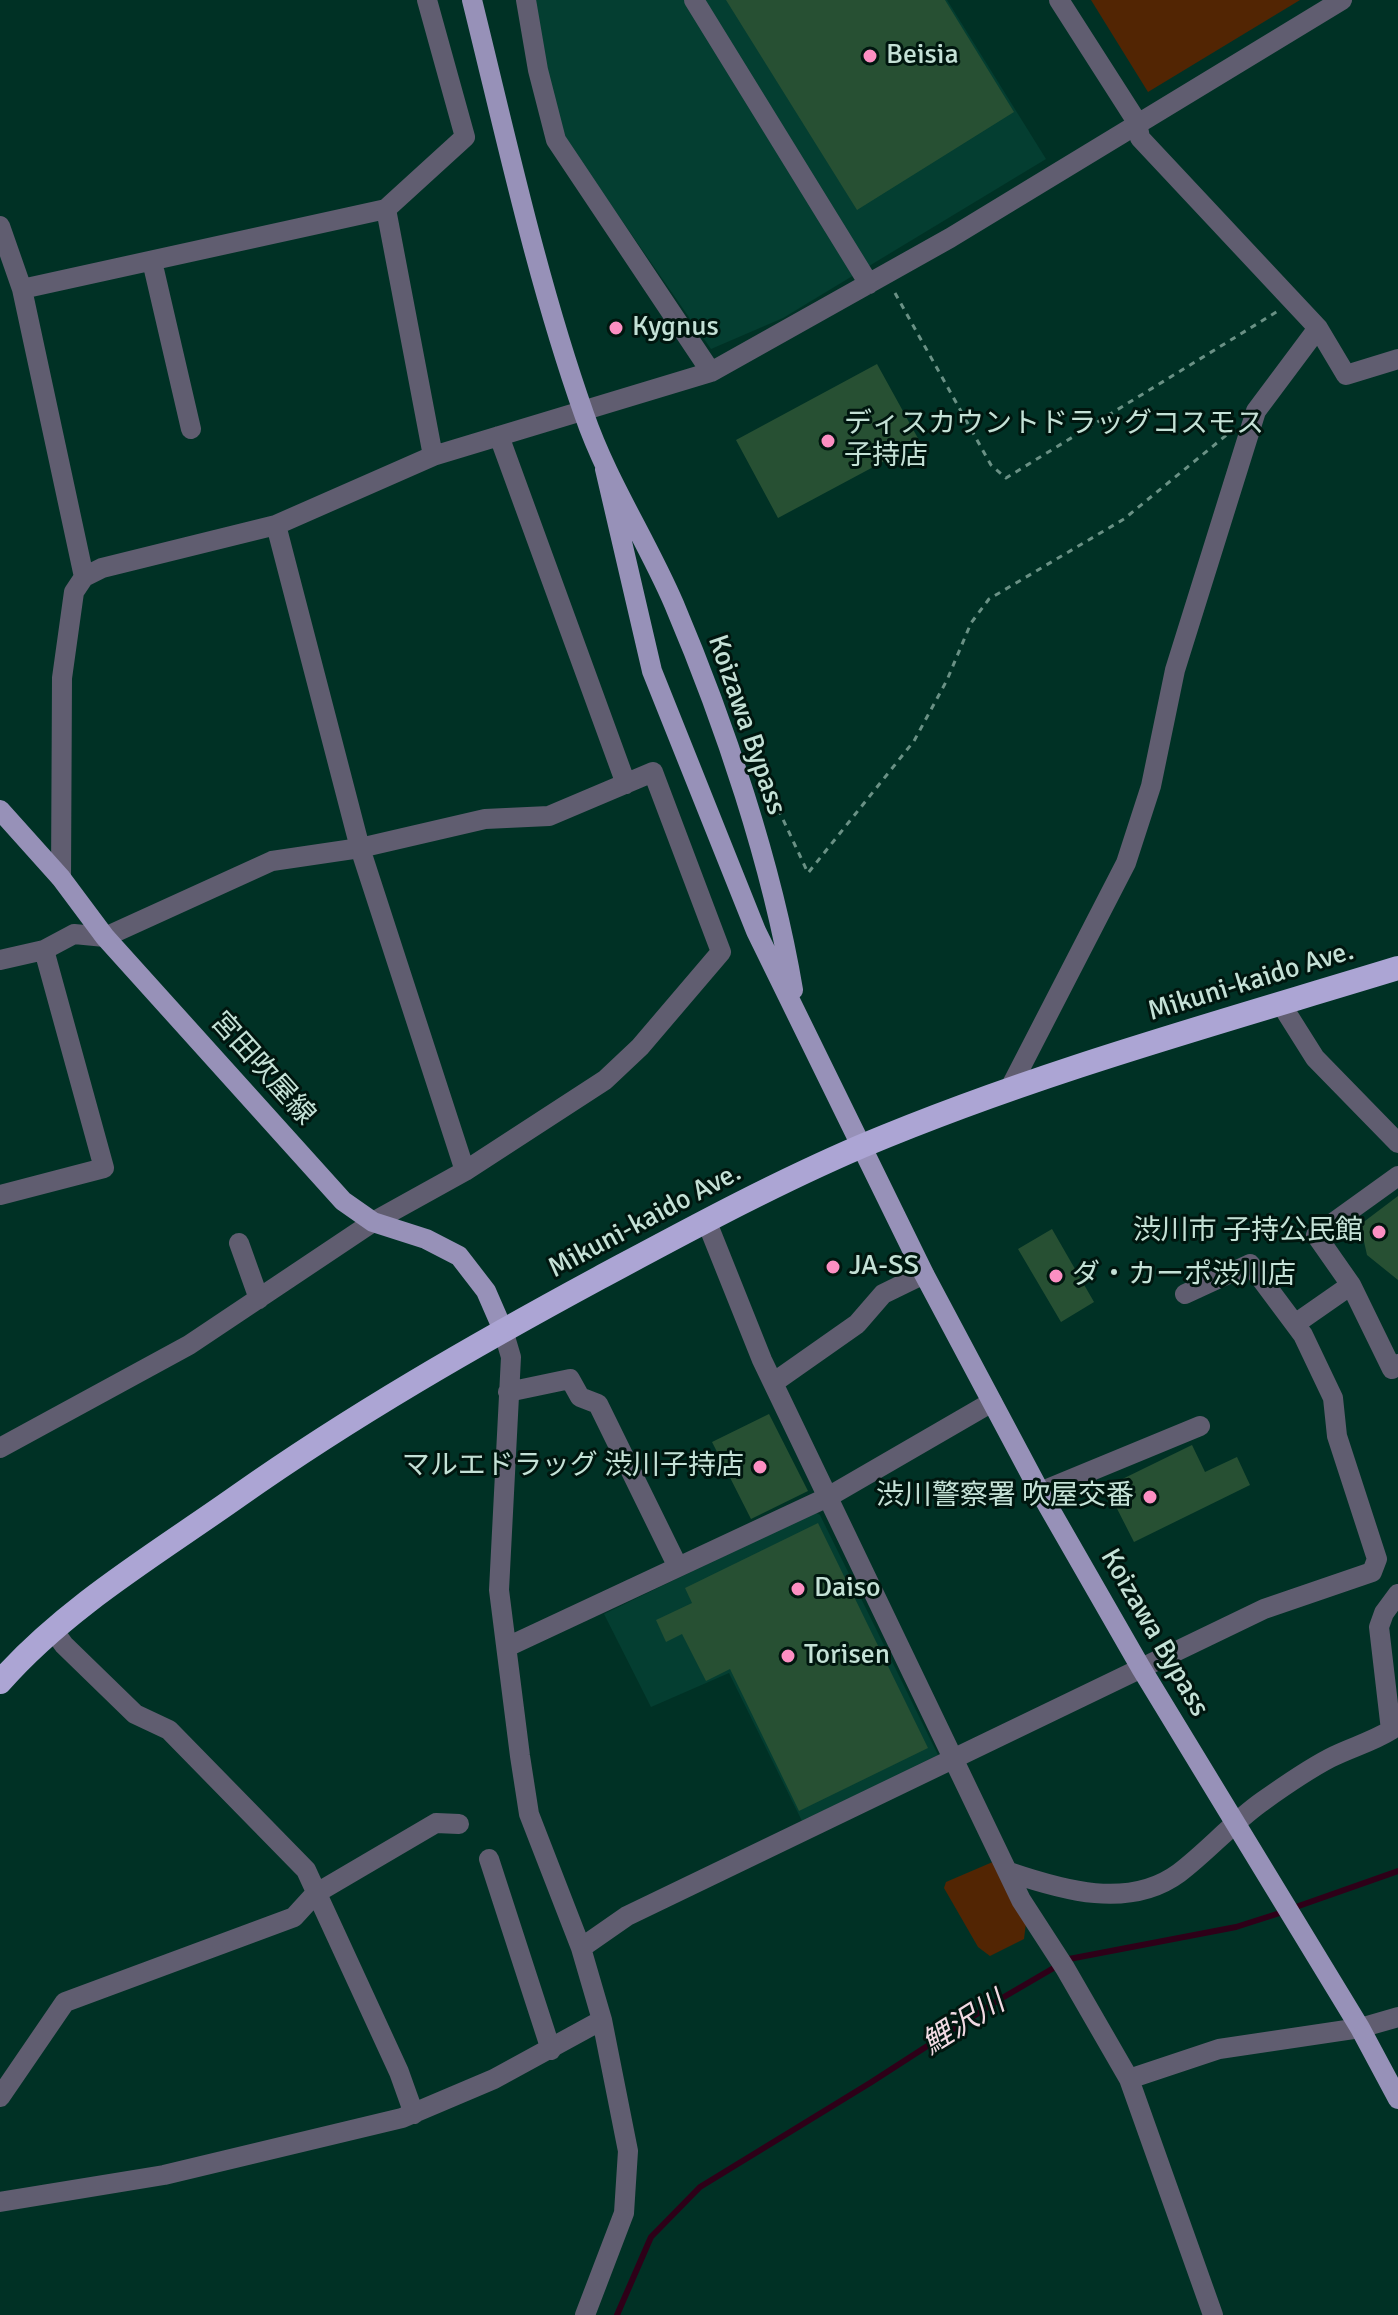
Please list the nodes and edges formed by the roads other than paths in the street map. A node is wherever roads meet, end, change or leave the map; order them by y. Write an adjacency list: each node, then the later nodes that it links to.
1 (427, 0): 8 (street)
2 (472, 0): 16 (main road, Koizawa Bypass)
3 (526, 0): 15 (street)
4 (694, 0): 11 (street)
5 (1059, 0): 7 (street)
6 (1342, 0): 7 (street)
7 (1137, 122): 11 (street); 13 (street)
8 (386, 209): 10 (street); 19 (street)
9 (0, 226): 12 (street)
10 (152, 261): 12 (street); 17 (street)
11 (877, 280): 15 (street)
12 (22, 289): 22 (street)
13 (1318, 328): 14 (street); 33 (street)
14 (1398, 359)
15 (711, 372): 16 (street)
16 (583, 412): 18 (street); 20 (main road, Koizawa Bypass)
17 (191, 429)
18 (499, 436): 19 (street); 23 (street)
19 (433, 456): 21 (street)
20 (605, 469): 32 (main road, Koizawa Bypass); 32 (main road, Koizawa Bypass)
21 (276, 525): 22 (street); 25 (street)
22 (84, 577): 26 (street)
23 (626, 784): 25 (street); 36 (street)
24 (0, 810): 26 (main road, 宮田吹屋線)
25 (360, 848): 27 (street); 36 (street)
26 (61, 878): 27 (main road, 宮田吹屋線)
27 (105, 937): 28 (street); 40 (main road, 宮田吹屋線)
28 (44, 950): 29 (street); 38 (street)
29 (0, 960)
30 (1398, 968): 31 (highway, Mikuni-kaido Ave.)
31 (1281, 1004): 33 (highway, Mikuni-kaido Ave.); 34 (street)
32 (797, 1012): 35 (main road, Koizawa Bypass)
33 (1010, 1088): 35 (highway, Mikuni-kaido Ave.)
34 (1398, 1143)
35 (861, 1147): 39 (highway, Mikuni-kaido Ave.); 42 (main road, Koizawa Bypass)
36 (465, 1171): 40 (street)
37 (1398, 1176): 43 (street)
38 (0, 1195)
39 (706, 1220): 47 (highway, Mikuni-kaido Ave.); 49 (street)
40 (373, 1222): 45 (street); 47 (main road, 宮田吹屋線)
41 (239, 1243): 45 (street)
42 (924, 1274): 49 (street); 51 (main road, Koizawa Bypass)
43 (1351, 1285): 46 (street); 48 (street)
44 (1185, 1294): 46 (street)
45 (259, 1299): 53 (street)
46 (1295, 1324): 60 (street)
47 (503, 1330): 50 (street); 58 (highway, Mikuni-kaido Ave.)
48 (1398, 1364)
49 (773, 1383): 55 (street)
50 (508, 1392): 56 (street); 59 (street)
51 (992, 1402): 54 (main road, Koizawa Bypass); 55 (street)
52 (1200, 1426): 54 (street)
53 (0, 1448)
54 (1040, 1492): 60 (main road, Koizawa Bypass)
55 (828, 1497): 56 (street); 62 (street)
56 (678, 1567): 59 (street)
57 (1398, 1594): 63 (street)
58 (53, 1630): 61 (highway, Mikuni-kaido Ave.); 67 (street)
59 (507, 1647): 68 (street)
60 (1141, 1668): 62 (street); 63 (main road, Koizawa Bypass)
61 (0, 1682)
62 (954, 1757): 66 (street); 68 (street)
63 (1236, 1823): 66 (street); 71 (main road, Koizawa Bypass)
64 (459, 1824): 67 (street)
65 (489, 1859): 72 (street)
66 (1009, 1872): 73 (street)
67 (315, 1894): 74 (street); 76 (street)
68 (581, 1948): 70 (street)
69 (1398, 2017): 71 (street)
70 (602, 2020): 72 (street); 78 (street)
71 (1360, 2028): 73 (street); 75 (main road, Koizawa Bypass)
72 (551, 2050): 76 (street)
73 (1129, 2079): 79 (street)
74 (0, 2097)
75 (1398, 2099)
76 (414, 2114): 77 (street)
77 (0, 2202)
78 (585, 2315)
79 (1213, 2315)

